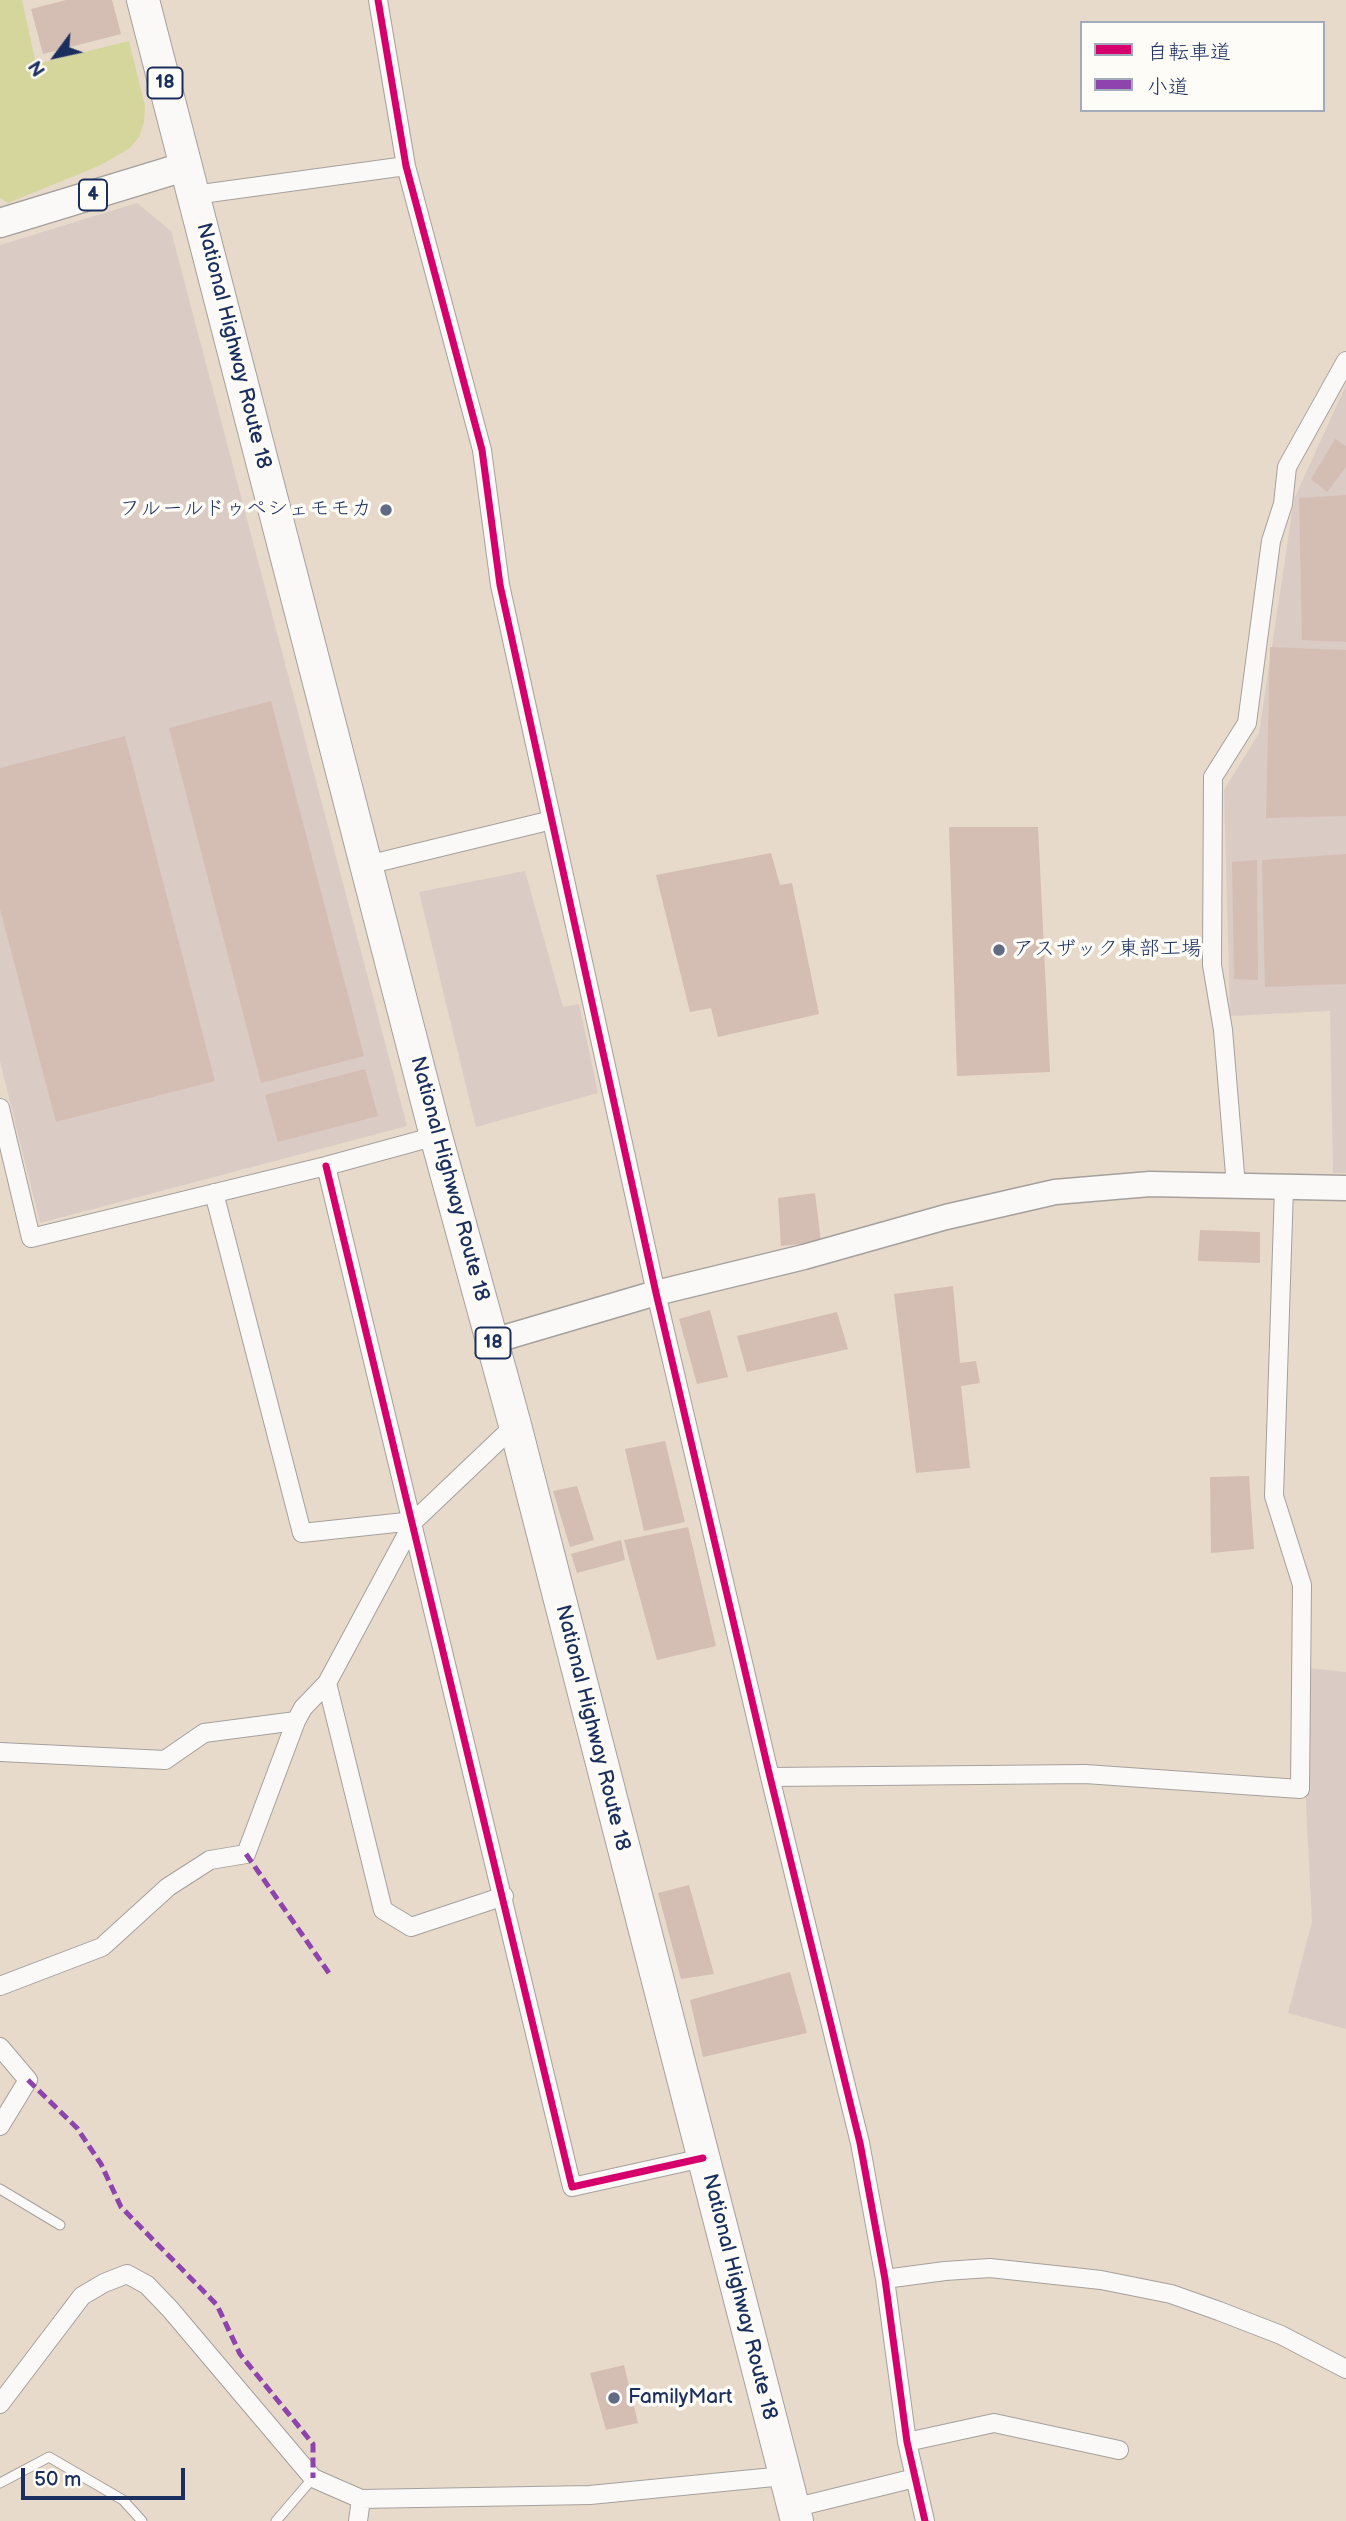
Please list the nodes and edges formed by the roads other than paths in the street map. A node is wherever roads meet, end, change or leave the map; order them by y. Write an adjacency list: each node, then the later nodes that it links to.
1 (143, 0): 4 (highway, National Highway Route 18 / 18)
2 (378, 0): 3 (street)
3 (406, 166): 4 (street); 7 (street)
4 (190, 181): 5 (main road, 4); 8 (highway, National Highway Route 18 / 18)
5 (0, 223)
6 (1346, 361): 12 (street)
7 (552, 820): 8 (street); 16 (street)
8 (366, 865): 10 (highway, National Highway Route 18 / 18)
9 (0, 1108): 15 (street)
10 (436, 1136): 11 (street); 17 (highway, National Highway Route 18 / 18)
11 (327, 1166): 15 (street); 19 (street)
12 (1236, 1186): 13 (street); 16 (street)
13 (1284, 1188): 14 (street); 23 (street)
14 (1346, 1188)
15 (214, 1193): 19 (street)
16 (656, 1293): 17 (street); 23 (street)
17 (493, 1340): 18 (highway, National Highway Route 18 / 18)
18 (515, 1425): 19 (street); 28 (highway, National Highway Route 18 / 18)
19 (414, 1521): 20 (street); 24 (street)
20 (327, 1682): 21 (street); 24 (street)
21 (296, 1721): 22 (street); 25 (street)
22 (0, 1752)
23 (770, 1777): 31 (street)
24 (504, 1896): 28 (street)
25 (0, 1986)
26 (0, 2047): 27 (street)
27 (0, 2126)
28 (703, 2158): 36 (highway, National Highway Route 18 / 18)
29 (0, 2189): 30 (lane)
30 (60, 2225)
31 (886, 2279): 32 (street); 34 (street)
32 (1346, 2370)
33 (0, 2404): 37 (street)
34 (907, 2442): 35 (street); 38 (street)
35 (1119, 2450)
36 (785, 2476): 40 (street); 41 (highway, National Highway Route 18 / 18)
37 (313, 2478): 40 (street); 43 (lane)
38 (915, 2478): 41 (street); 45 (street)
39 (0, 2483): 42 (lane)
40 (361, 2499): 44 (street)
41 (795, 2514)
42 (142, 2521)
43 (276, 2521)
44 (358, 2521)
45 (925, 2521)

